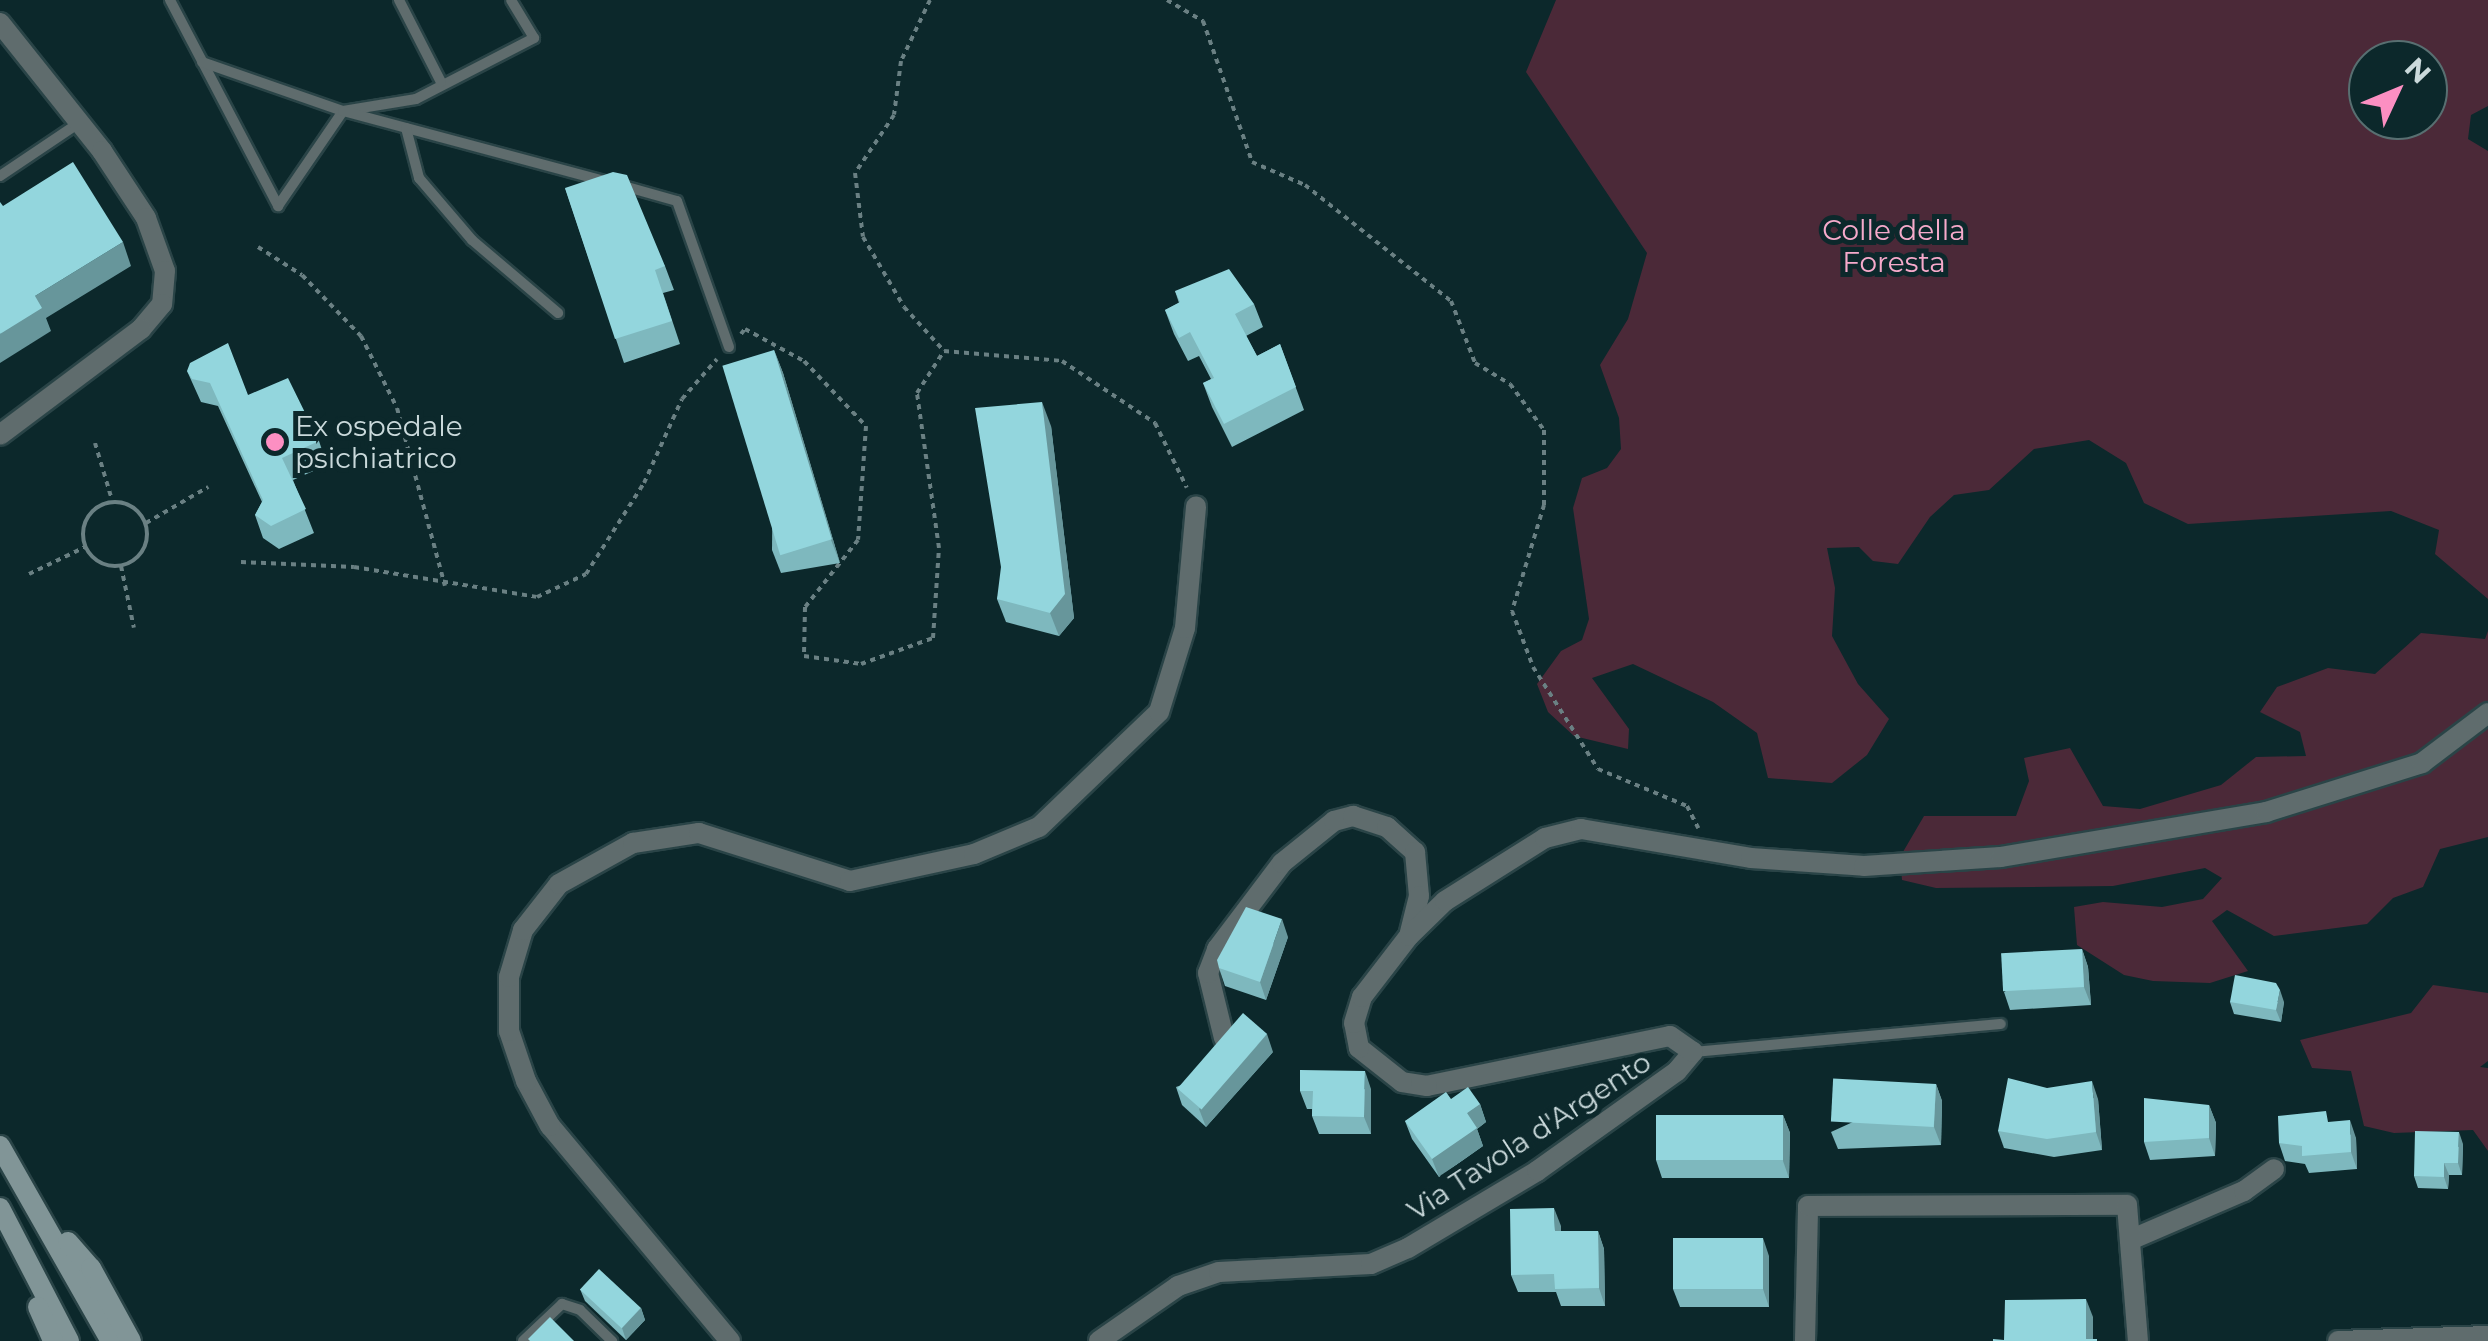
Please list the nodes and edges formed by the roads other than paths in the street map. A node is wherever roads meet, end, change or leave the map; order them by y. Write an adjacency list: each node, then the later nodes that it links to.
1 (170, 0): 5 (lane)
2 (399, 0): 6 (lane)
3 (511, 0): 6 (lane)
4 (0, 23): 8 (street)
5 (202, 62): 7 (lane); 7 (lane)
6 (441, 82): 7 (lane)
7 (343, 111): 9 (lane)
8 (79, 122): 10 (lane); 13 (street)
9 (406, 128): 11 (lane); 12 (lane)
10 (0, 176)
11 (558, 313)
12 (729, 346)
13 (0, 436)
14 (1196, 506): 32 (street)
15 (2488, 713): 16 (street, Via Tavola d'Argento)
16 (1409, 936): 18 (street); 19 (street, Via Tavola d'Argento)
17 (2001, 1024): 19 (lane)
18 (1224, 1038)
19 (1693, 1052): 33 (street, Via Tavola d'Argento)
20 (0, 1146): 23 (street)
21 (2274, 1168): 24 (street)
22 (1, 1210): 26 (street); 27 (street)
23 (46, 1218): 28 (street); 29 (street)
24 (2130, 1240): 34 (street); 35 (street)
25 (2488, 1336): 36 (street)
26 (53, 1341)
27 (69, 1341)
28 (111, 1341)
29 (131, 1341)
30 (523, 1341): 31 (lane)
31 (612, 1341)
32 (730, 1341)
33 (1099, 1341)
34 (1805, 1341)
35 (2138, 1341)
36 (2338, 1341)

